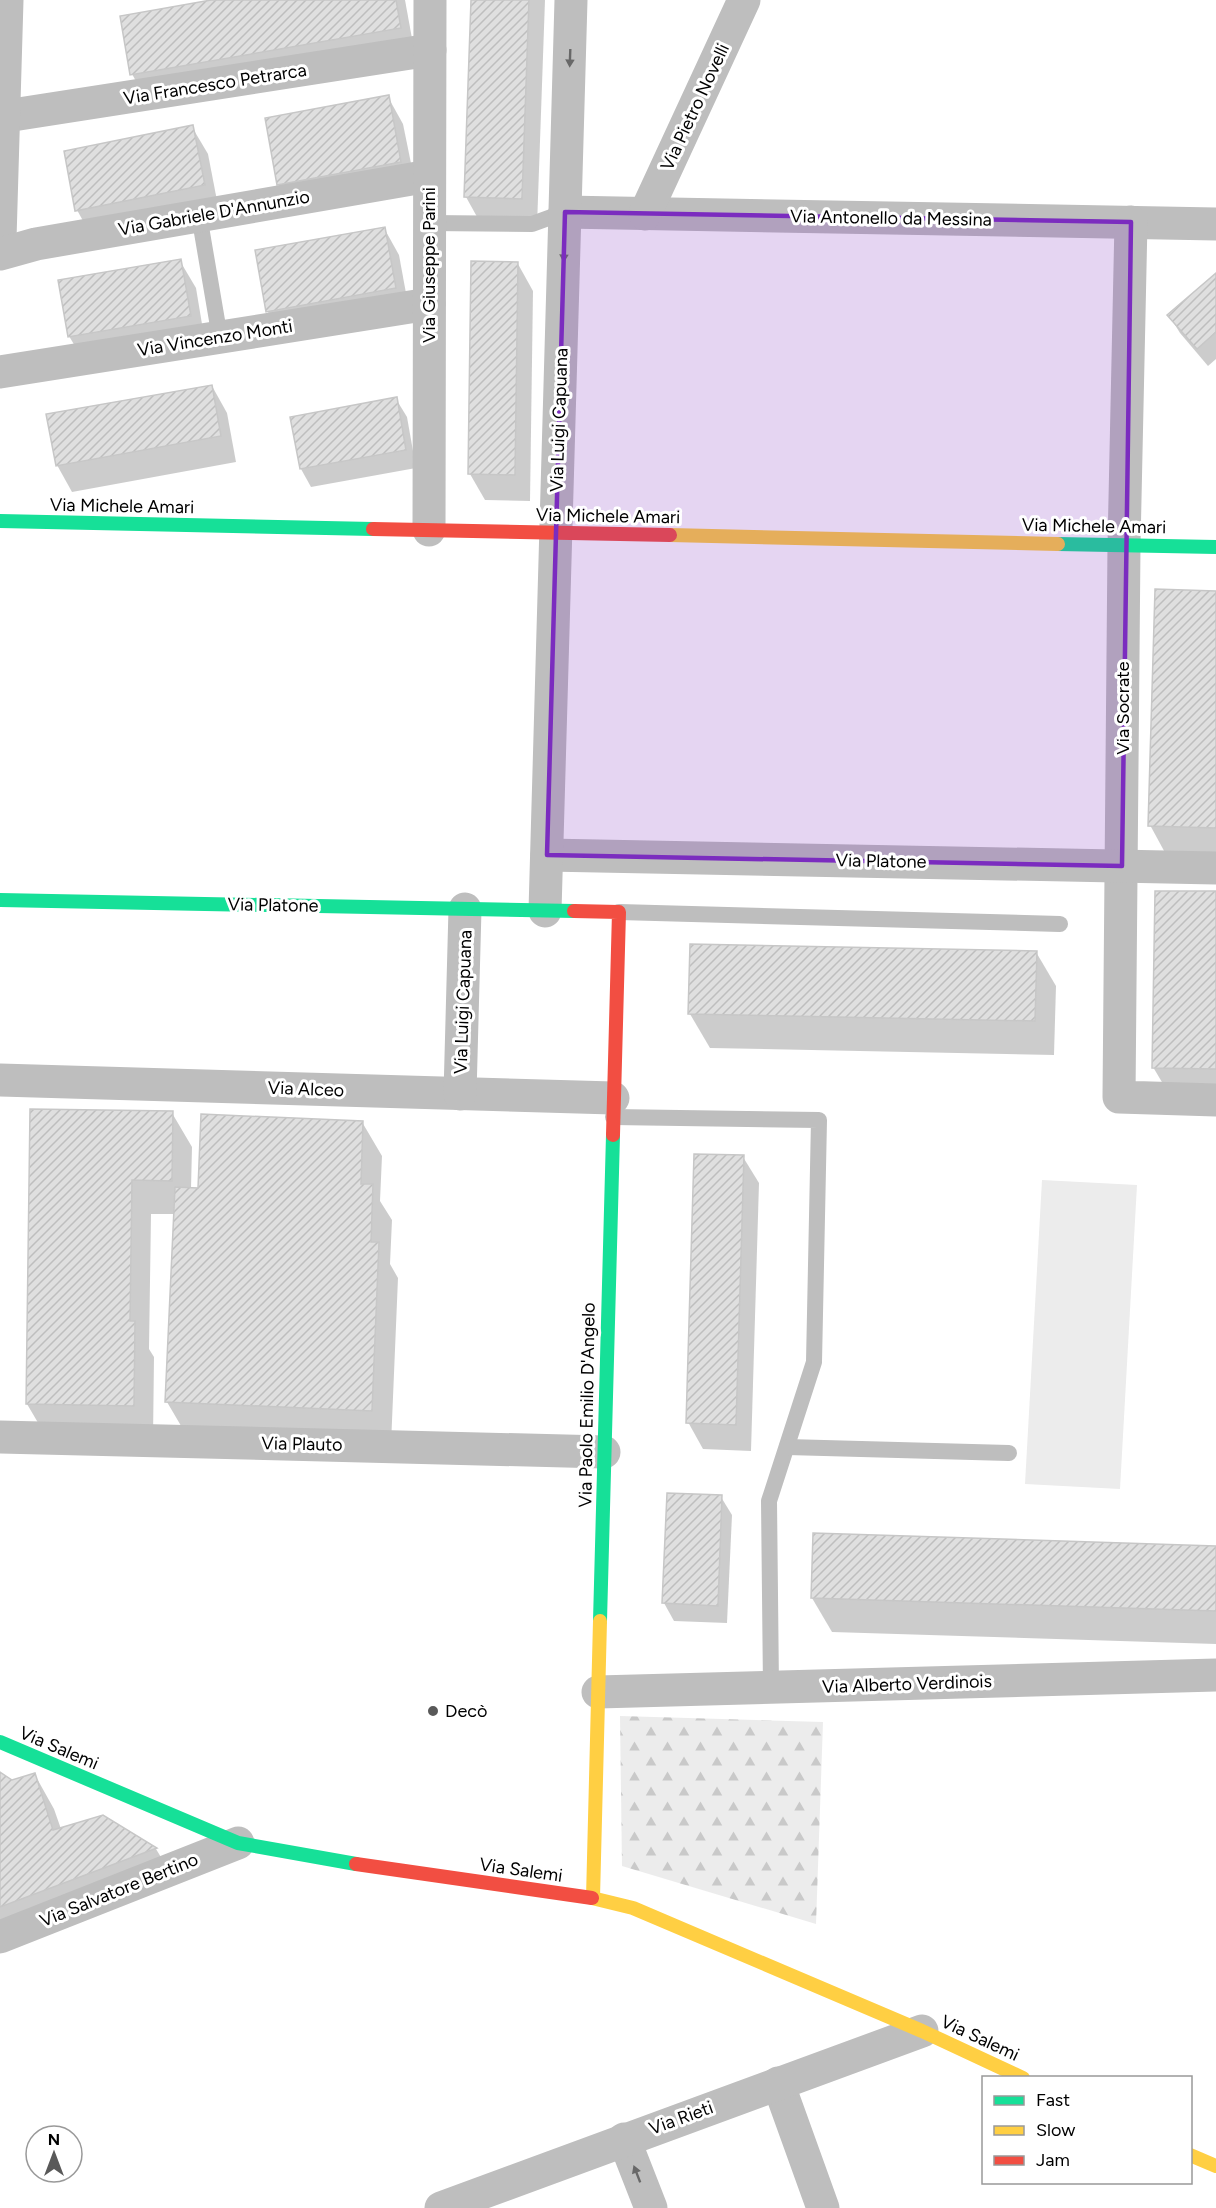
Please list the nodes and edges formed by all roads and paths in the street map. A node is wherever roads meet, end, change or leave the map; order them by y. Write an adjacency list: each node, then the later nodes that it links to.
1 (7, 0): 6 (street)
2 (430, 0): 5 (street, Via Giuseppe Parini)
3 (571, 0): 8 (street, Via Luigi Capuana, one-way to 8)
4 (744, 0): 10 (street, Via Pietro Novelli)
5 (430, 50): 6 (street, Via Francesco Petrarca); 7 (street, Via Giuseppe Parini)
6 (2, 117): 14 (street)
7 (429, 176): 9 (street, Via Gabriele D'Annunzio); 12 (street, Via Giuseppe Parini)
8 (565, 212): 10 (street, Via Antonello da Messina); 12 (lane); 21 (street, Via Luigi Capuana, one-way to 21)
9 (199, 214): 15 (street, Via Gabriele D'Annunzio); 17 (lane)
10 (645, 214): 11 (street, Via Antonello da Messina)
11 (1131, 222): 13 (street, Via Antonello da Messina); 22 (street, Via Socrate)
12 (429, 223): 16 (street, Via Giuseppe Parini)
13 (1216, 224)
14 (0, 239)
15 (0, 254)
16 (429, 304): 17 (street, Via Vincenzo Monti); 20 (street, Via Giuseppe Parini)
17 (220, 338): 18 (street, Via Vincenzo Monti)
18 (0, 372)
19 (0, 521): 20 (street, Via Michele Amari)
20 (429, 530): 21 (street, Via Michele Amari)
21 (556, 533): 22 (street, Via Michele Amari); 24 (street, Via Luigi Capuana)
22 (1124, 545): 23 (street, Via Michele Amari); 25 (street, Via Socrate)
23 (1216, 547)
24 (547, 855): 25 (street, Via Platone); 29 (street, Via Luigi Capuana)
25 (1122, 866): 26 (street, Via Platone); 34 (street, Via Socrate)
26 (1216, 867)
27 (0, 900): 28 (street, Via Platone)
28 (465, 909): 29 (street, Via Platone); 33 (street, Via Luigi Capuana)
29 (545, 911): 30 (street, Via Platone)
30 (619, 912): 31 (lane); 35 (street, Via Paolo Emilio D'Angelo)
31 (1060, 924)
32 (0, 1080): 33 (street, Via Alceo)
33 (460, 1094): 35 (street, Via Alceo)
34 (1216, 1100)
35 (613, 1108): 37 (lane); 38 (street, Via Paolo Emilio D'Angelo)
36 (0, 1437): 38 (street, Via Plauto)
37 (787, 1447): 39 (lane); 41 (lane)
38 (604, 1452): 42 (street, Via Paolo Emilio D'Angelo)
39 (1009, 1453)
40 (1216, 1676): 41 (street, Via Alberto Verdinois)
41 (771, 1688): 42 (street, Via Alberto Verdinois)
42 (598, 1692): 45 (street, Via Paolo Emilio D'Angelo)
43 (0, 1742): 44 (street, Via Salemi)
44 (238, 1843): 45 (street, Via Salemi); 46 (street, Via Salvatore Bertino)
45 (592, 1898): 47 (street, Via Salemi)
46 (0, 1937)
47 (922, 2031): 48 (street, Via Salemi); 49 (street, Via Rieti)
48 (1019, 2076)
49 (778, 2083): 50 (street, Via Rieti); 55 (street)
50 (624, 2139): 53 (street, Via Rieti); 54 (street, one-way to 50)
51 (1192, 2155): 52 (street)
52 (1216, 2166)
53 (441, 2208)
54 (651, 2208)
55 (823, 2208)

